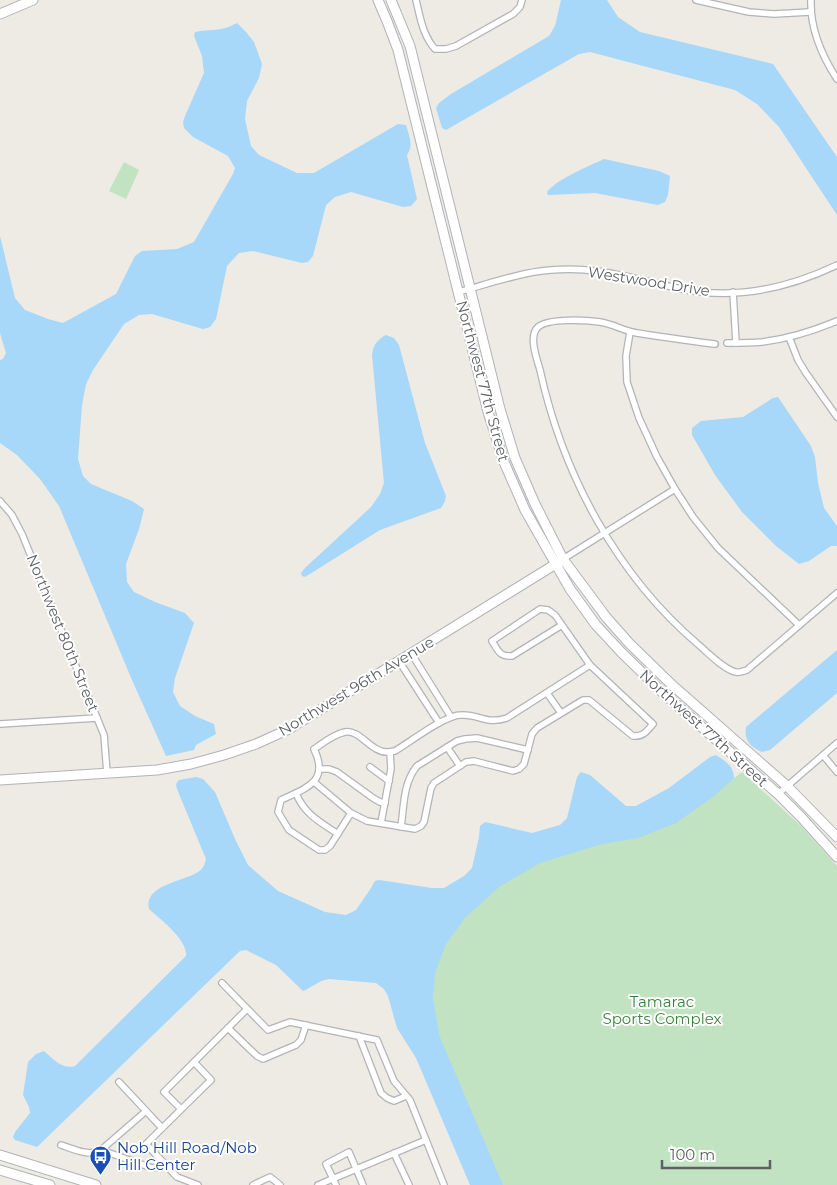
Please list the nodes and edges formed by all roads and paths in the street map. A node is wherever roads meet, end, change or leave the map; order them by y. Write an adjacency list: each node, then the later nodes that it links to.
1 (33, 0): 9 (street)
2 (378, 0): 13 (street, Northwest 77th Street)
3 (391, 0): 12 (street, Northwest 77th Street)
4 (416, 0): 5 (street)
5 (522, 0)
6 (696, 0): 8 (street)
7 (811, 0): 8 (street)
8 (810, 12): 10 (street)
9 (0, 14)
10 (837, 79)
11 (837, 265): 14 (street, Westwood Drive)
12 (470, 289): 13 (street, Westwood Drive); 14 (street, Westwood Drive); 25 (street, Northwest 77th Street)
13 (458, 292): 26 (street, Northwest 77th Street)
14 (733, 292): 19 (street)
15 (837, 322): 17 (street)
16 (630, 332): 20 (street); 22 (street); 24 (street)
17 (789, 337): 19 (street); 21 (street)
18 (727, 343): 19 (street)
19 (736, 343)
20 (715, 344)
21 (837, 417)
22 (675, 489): 24 (street, Northwest 96th Avenue); 29 (street)
23 (0, 501): 37 (street, Northwest 80th Street)
24 (604, 532): 25 (street, Northwest 96th Avenue); 29 (street)
25 (564, 559): 26 (street, Northwest 96th Avenue); 53 (street, Northwest 77th Street)
26 (555, 564): 30 (street, Northwest 96th Avenue); 55 (street, Northwest 77th Street)
27 (837, 593): 29 (street)
28 (562, 625): 28 (street); 32 (street)
29 (799, 625)
30 (411, 653): 31 (street, Northwest 96th Avenue); 34 (street)
31 (400, 661): 34 (street); 49 (street, Northwest 96th Avenue)
32 (590, 665): 33 (street); 35 (street)
33 (547, 692): 35 (street); 36 (street)
34 (431, 698): 36 (street); 38 (street)
35 (561, 713): 42 (street)
36 (451, 717): 38 (street)
37 (98, 718): 39 (street); 49 (street, Northwest 80th Street)
38 (439, 723): 43 (street)
39 (0, 724)
40 (837, 743): 44 (street)
41 (447, 748): 42 (street); 45 (street); 59 (street)
42 (528, 750): 45 (street)
43 (390, 752): 47 (street); 51 (street)
44 (823, 756): 48 (street); 53 (street)
45 (460, 766): 59 (street)
46 (370, 767): 51 (street)
47 (319, 770): 52 (street); 56 (street)
48 (837, 772)
49 (107, 773): 50 (street, Northwest 96th Avenue)
50 (0, 780)
51 (389, 781): 56 (street)
52 (314, 782): 54 (street); 57 (street)
53 (787, 786): 55 (street); 61 (street, Northwest 77th Street)
54 (296, 792): 60 (street); 60 (street)
55 (778, 794): 62 (street, Northwest 77th Street)
56 (385, 803): 58 (street)
57 (351, 813): 58 (street); 60 (street)
58 (381, 824): 59 (street)
59 (401, 827)
60 (338, 834)
61 (837, 837)
62 (837, 857)
63 (222, 982): 64 (street)
64 (247, 1009): 65 (street); 66 (street)
65 (306, 1025): 66 (street); 67 (street)
66 (228, 1028): 68 (street)
67 (359, 1036): 70 (street); 70 (street)
68 (194, 1062): 71 (street); 71 (street)
69 (119, 1082): 72 (street)
70 (406, 1096): 74 (street)
71 (181, 1110): 73 (street)
72 (146, 1111): 73 (street); 76 (street)
73 (162, 1128): 79 (street)
74 (426, 1140): 77 (street); 91 (street)
75 (61, 1145): 76 (street)
76 (101, 1150): 79 (street)
77 (394, 1153): 80 (street); 90 (street)
78 (0, 1155): 84 (street)
79 (163, 1162): 85 (street)
80 (356, 1169): 82 (street); 82 (street); 89 (street)
81 (0, 1170): 83 (street)
82 (334, 1182): 88 (street)
83 (50, 1185)
84 (96, 1185)
85 (198, 1185)
86 (254, 1185): 87 (street)
87 (280, 1185)
88 (318, 1185)
89 (363, 1185)
90 (409, 1185)
91 (444, 1185)

